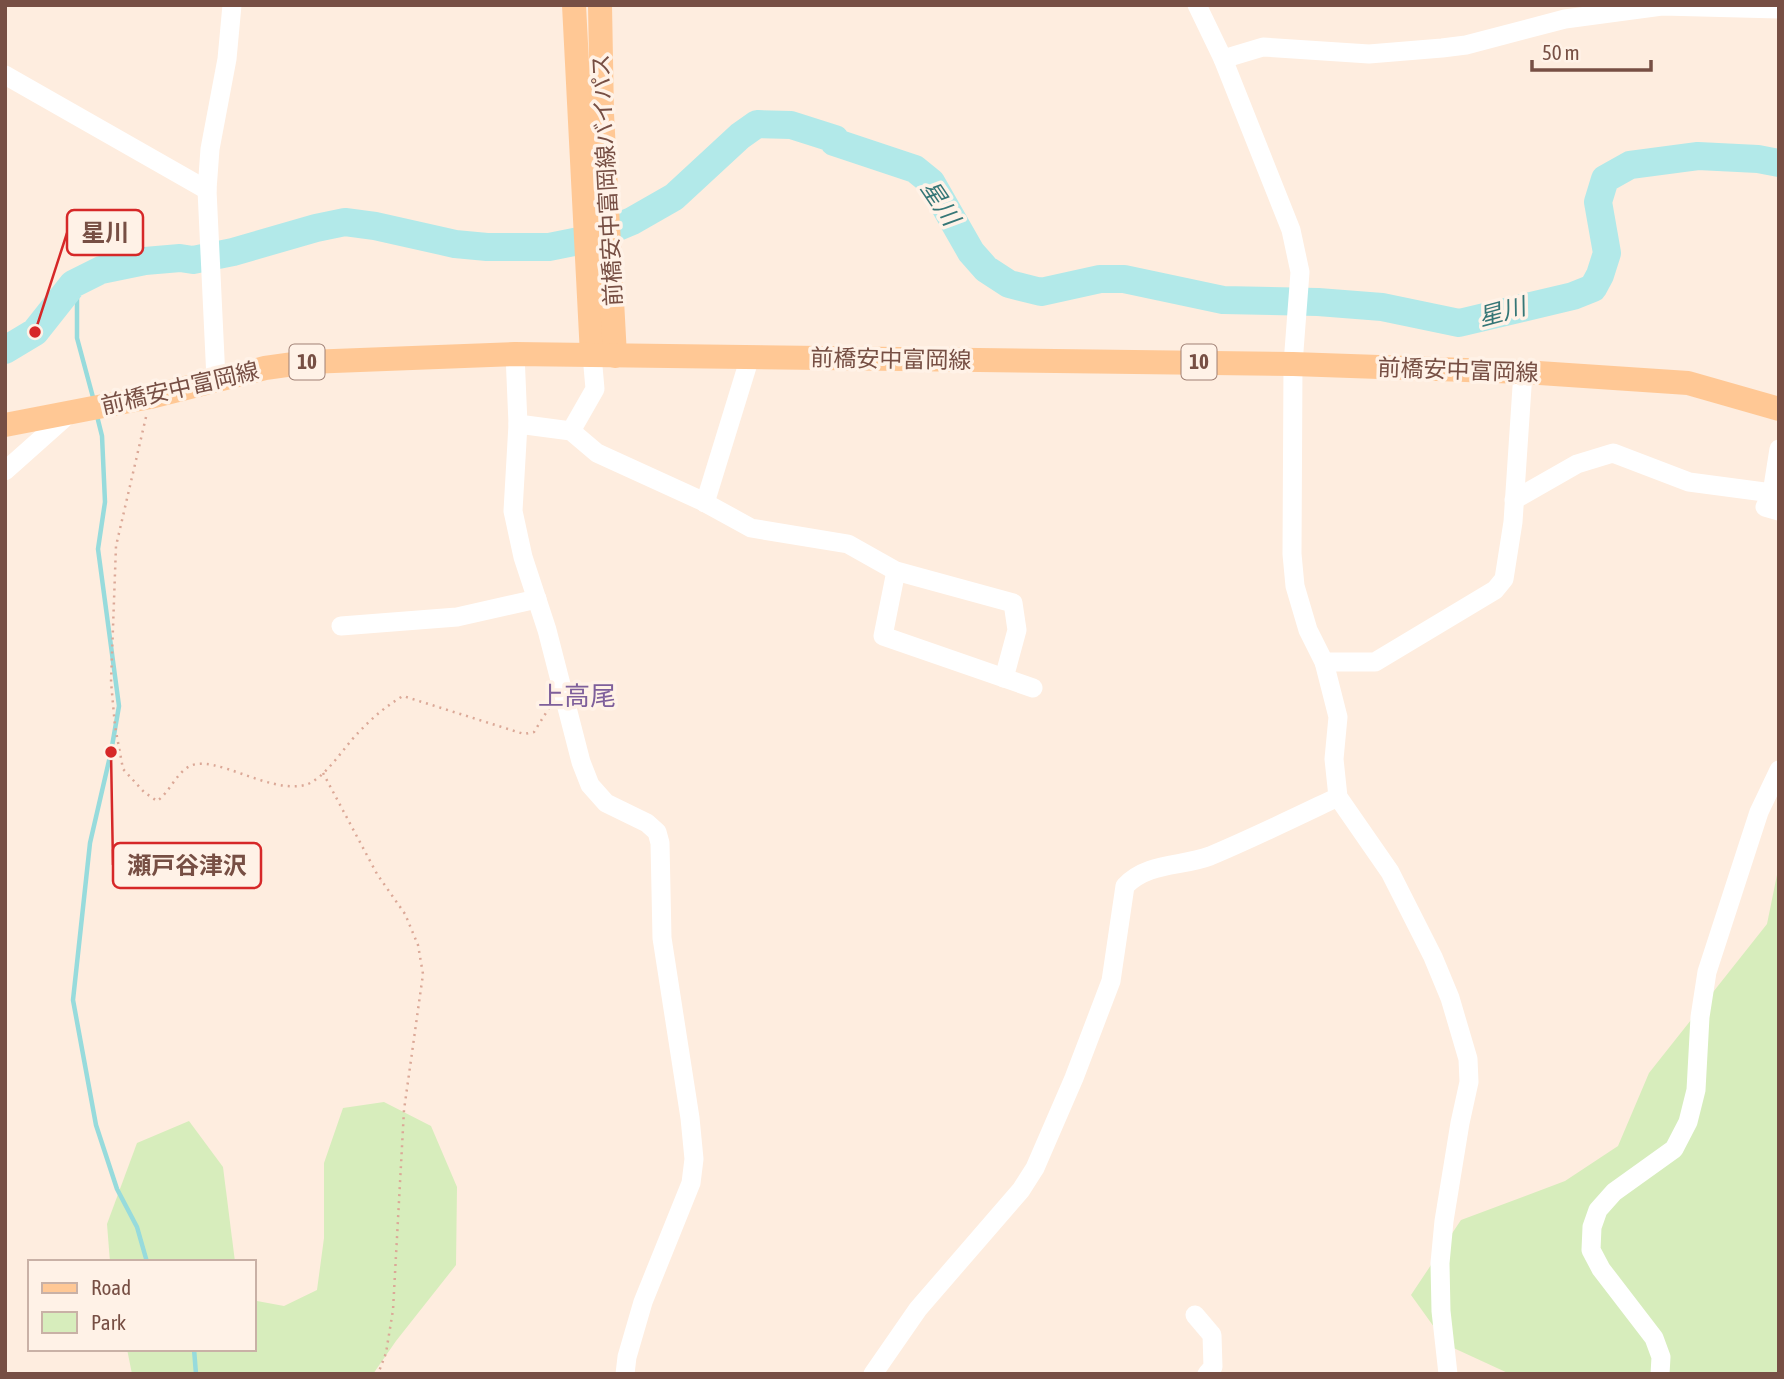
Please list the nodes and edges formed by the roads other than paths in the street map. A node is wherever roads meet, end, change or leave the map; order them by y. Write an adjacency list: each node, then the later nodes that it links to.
1 (233, 5): 8 (street)
2 (574, 5): 10 (main road, 前橋安中富岡線バイパス)
3 (600, 5): 10 (main road, 前橋安中富岡線バイパス)
4 (1197, 5): 6 (street)
5 (1779, 9): 6 (street)
6 (1223, 59): 12 (street)
7 (5, 75): 8 (street)
8 (207, 190): 14 (street)
9 (515, 354): 10 (main road, 前橋安中富岡線 / 10); 14 (main road, 前橋安中富岡線 / 10); 17 (street)
10 (604, 355): 11 (main road, 前橋安中富岡線 / 10); 19 (street)
11 (750, 357): 12 (main road, 前橋安中富岡線 / 10); 24 (street)
12 (1293, 363): 13 (main road, 前橋安中富岡線 / 10); 28 (street)
13 (1523, 372): 15 (main road, 前橋安中富岡線 / 10); 22 (street)
14 (216, 379): 16 (main road, 前橋安中富岡線 / 10)
15 (1779, 410)
16 (69, 414): 18 (main road, 前橋安中富岡線 / 10); 21 (street)
17 (517, 424): 19 (street); 26 (street)
18 (5, 425)
19 (571, 431): 24 (street)
20 (1779, 449): 23 (street)
21 (5, 471)
22 (1514, 500): 23 (street); 28 (street)
23 (1775, 502)
24 (705, 503): 25 (street)
25 (896, 571): 29 (street); 29 (street)
26 (537, 599): 27 (street); 34 (street)
27 (341, 626)
28 (1324, 662): 32 (street)
29 (1004, 678): 30 (street)
30 (1033, 688)
31 (1779, 770): 38 (street)
32 (1338, 797): 35 (street); 37 (street)
33 (1195, 1315): 36 (street)
34 (625, 1374)
35 (873, 1374)
36 (1207, 1374)
37 (1448, 1374)
38 (1660, 1374)

